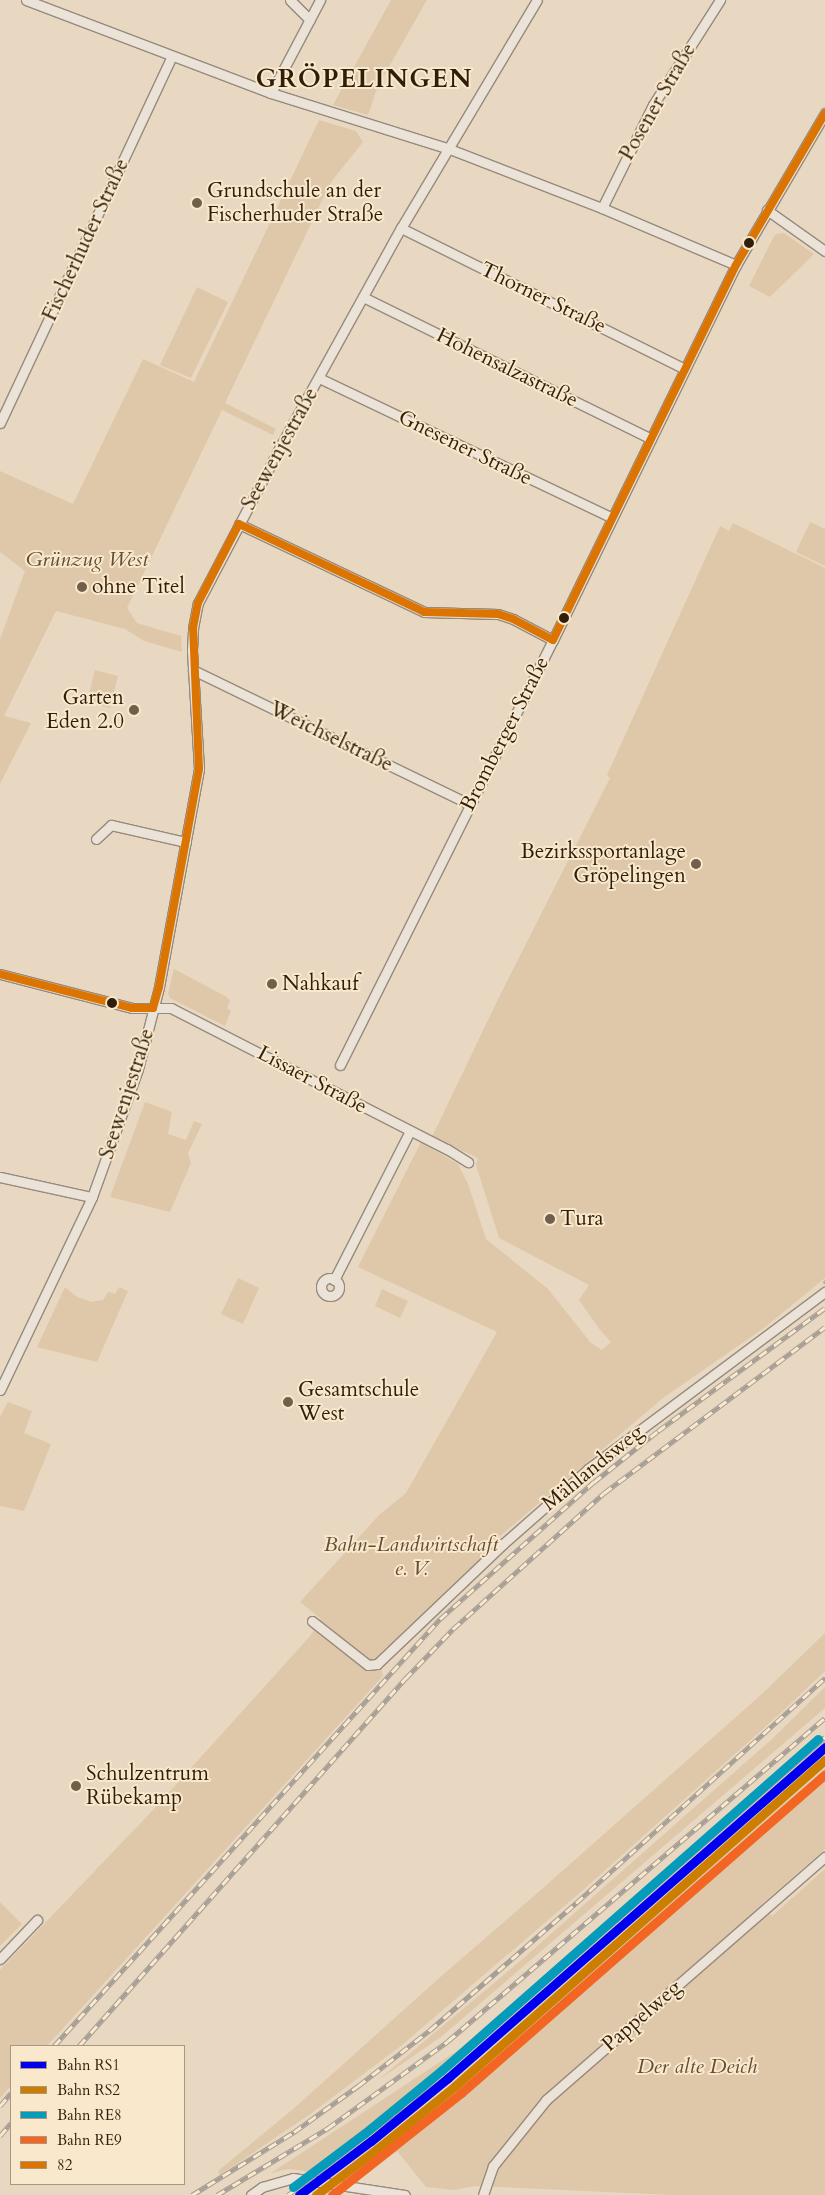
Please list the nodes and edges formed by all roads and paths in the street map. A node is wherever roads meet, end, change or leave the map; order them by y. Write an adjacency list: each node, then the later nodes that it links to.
1 (26, 0): 7 (street)
2 (290, 0): 6 (street)
3 (320, 0): 6 (street)
4 (537, 0): 10 (street, Seewenjestraße)
5 (720, 0): 11 (street, Posener Straße)
6 (310, 20): 8 (street)
7 (172, 56): 8 (street); 19 (street, Fischerhuder Straße)
8 (271, 93): 10 (street)
9 (825, 113): 12 (street, Bromberger Straße)
10 (447, 148): 11 (street); 13 (street, Seewenjestraße)
11 (602, 208): 15 (street)
12 (767, 210): 14 (street); 15 (street, Bromberger Straße)
13 (401, 228): 16 (street, Seewenjestraße); 17 (street, Thorner Straße)
14 (825, 250)
15 (736, 265): 17 (street, Bromberger Straße)
16 (364, 297): 18 (street, Seewenjestraße); 20 (street, Hohensalzastraße)
17 (685, 369): 20 (street, Bromberger Straße)
18 (319, 378): 21 (street, Gnesener Straße); 22 (street, Seewenjestraße)
19 (0, 423)
20 (651, 439): 21 (street, Bromberger Straße)
21 (611, 517): 23 (street, Bromberger Straße)
22 (239, 524): 23 (street); 24 (street, Seewenjestraße)
23 (552, 640): 25 (street, Bromberger Straße)
24 (193, 670): 25 (street, Weichselstraße); 27 (street, Seewenjestraße)
25 (469, 804): 30 (street, Bromberger Straße)
26 (96, 839): 27 (street)
27 (186, 842): 29 (street, Seewenjestraße)
28 (0, 974): 29 (street, Lissaer Straße)
29 (153, 1008): 31 (street, Lissaer Straße); 34 (street, Seewenjestraße)
30 (340, 1065)
31 (410, 1131): 32 (street, Lissaer Straße); 35 (street)
32 (468, 1162)
33 (0, 1177): 34 (street)
34 (92, 1197): 37 (street, Seewenjestraße)
35 (334, 1280)
36 (825, 1292): 38 (street, Mählandsweg)
37 (0, 1390)
38 (312, 1620)
39 (825, 1857): 45 (street, Pappelweg)
40 (37, 1920): 41 (street)
41 (0, 1959)
42 (386, 2194): 43 (street); 44 (street)
43 (251, 2195)
44 (405, 2195)
45 (483, 2195)

